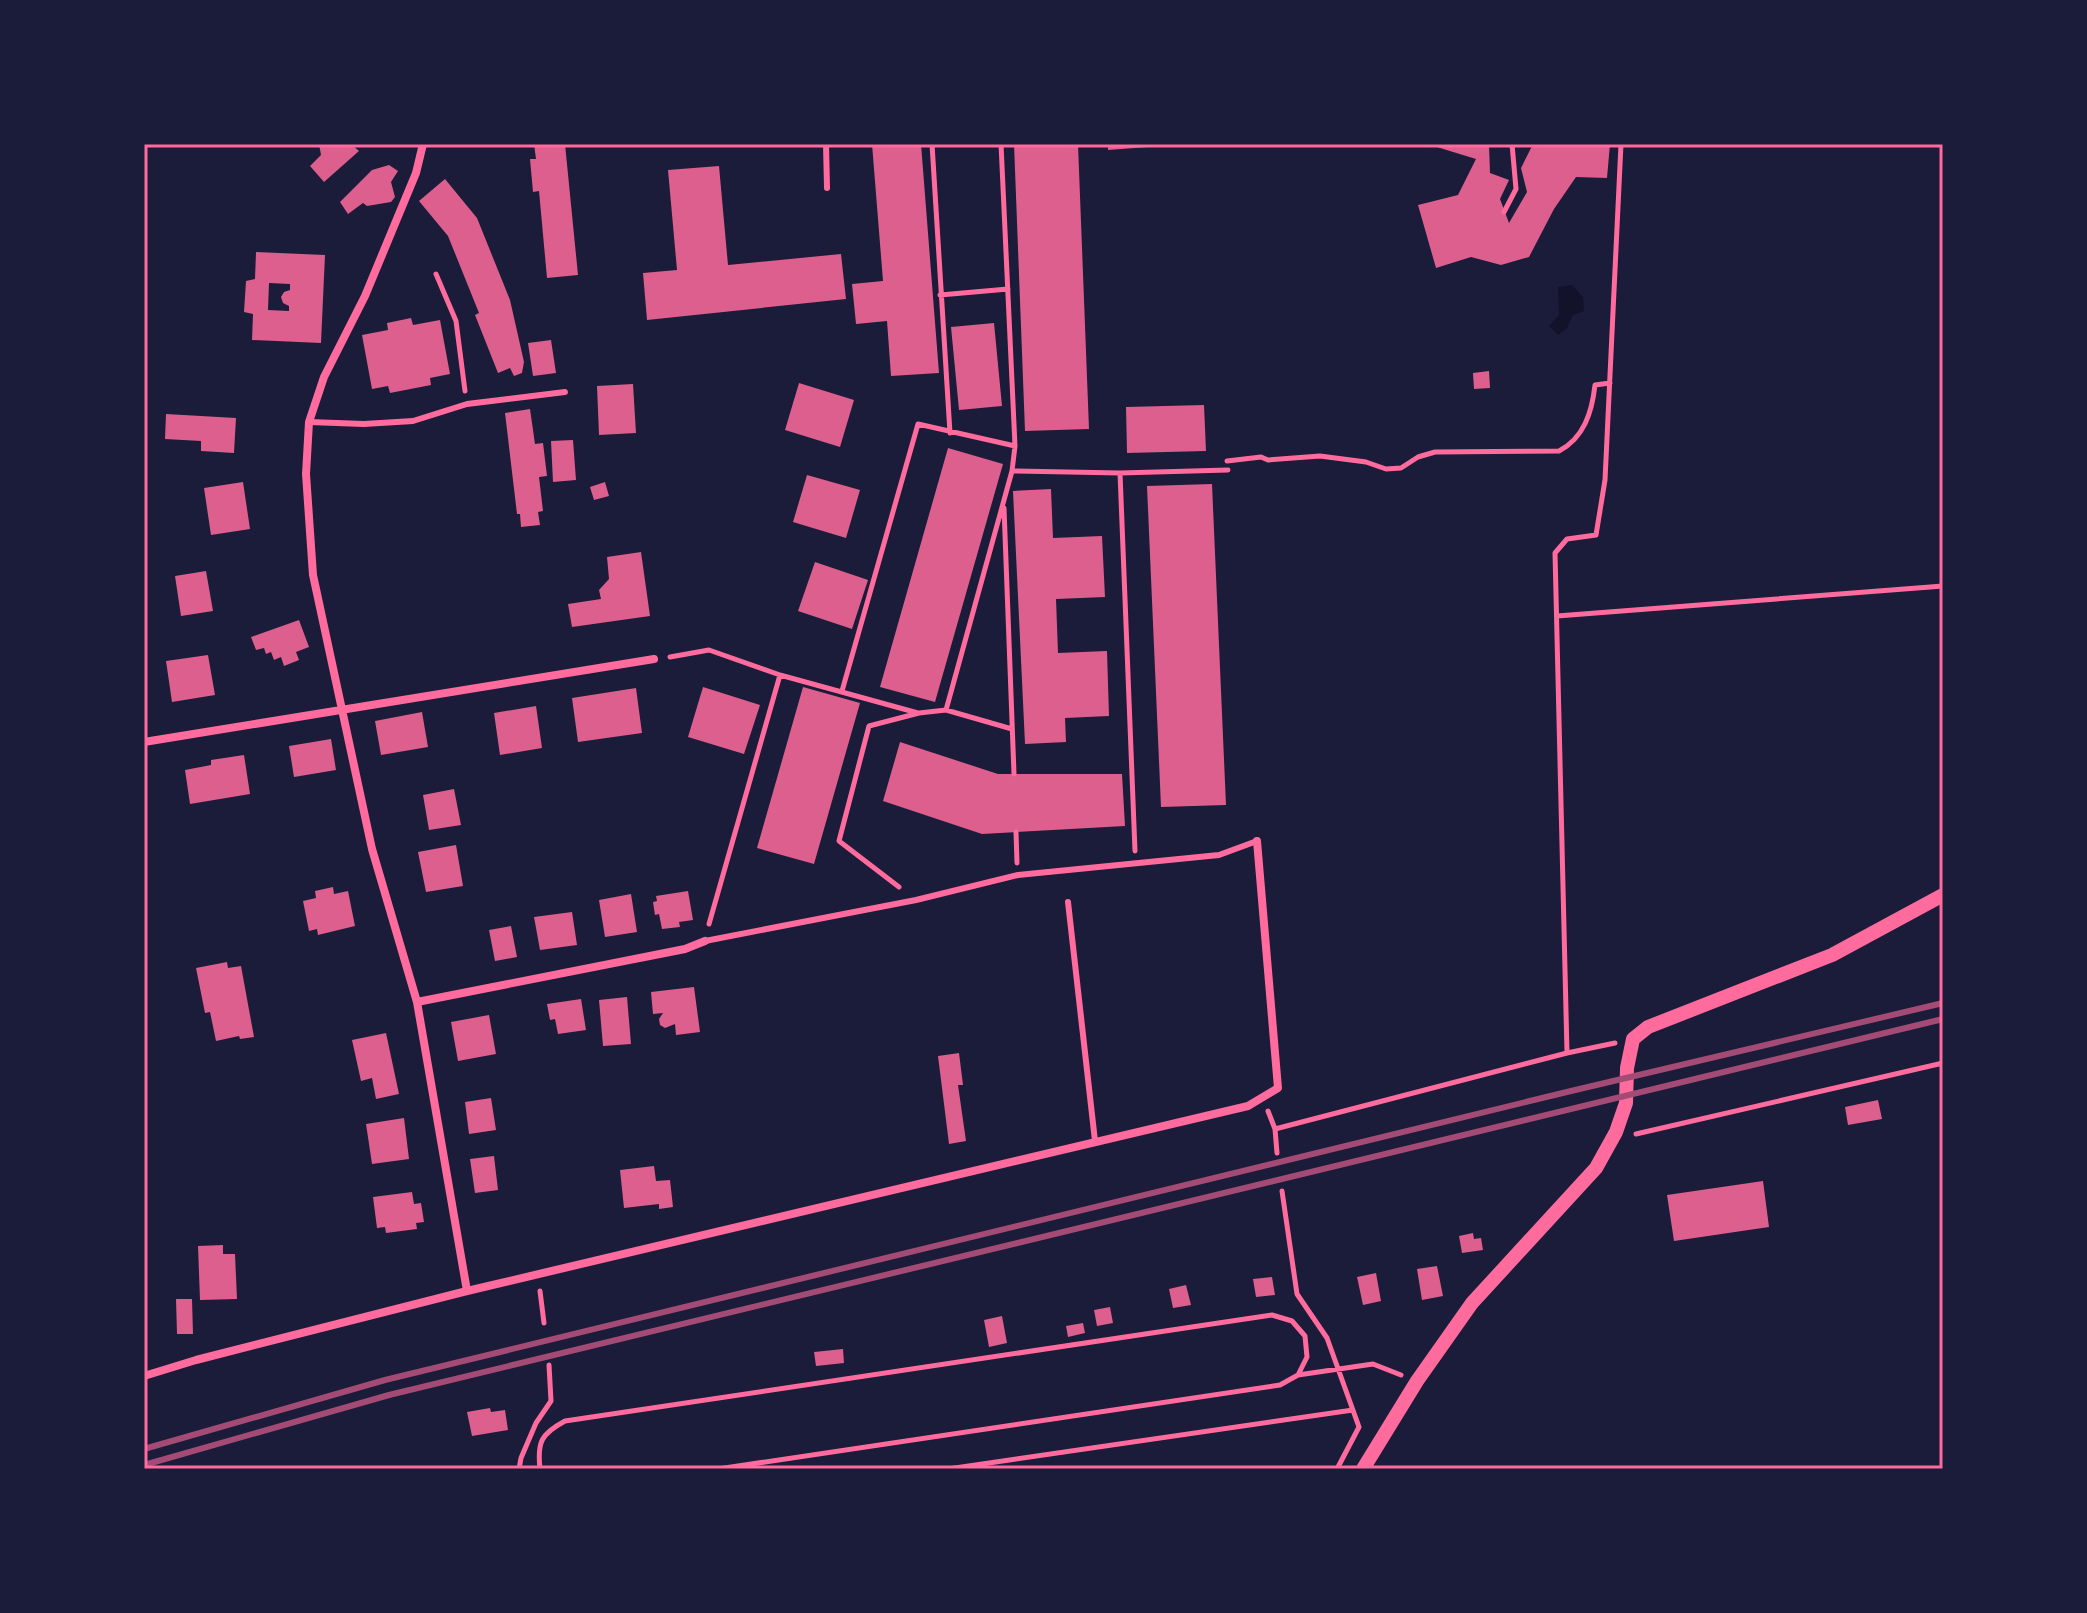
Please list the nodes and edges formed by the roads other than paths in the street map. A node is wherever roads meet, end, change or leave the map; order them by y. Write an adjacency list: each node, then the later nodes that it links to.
1 (423, 144): 5 (street)
2 (826, 144): 3 (lane)
3 (827, 188)
4 (565, 392): 5 (lane)
5 (309, 422): 7 (street)
6 (654, 659): 7 (street)
7 (343, 708): 8 (street); 13 (street)
8 (144, 742)
9 (1257, 841): 12 (lane); 14 (street)
10 (1943, 895): 17 (street)
11 (1068, 902): 14 (lane)
12 (705, 941): 13 (street)
13 (417, 1002): 15 (street)
14 (1095, 1141): 15 (street)
15 (467, 1291): 16 (street)
16 (144, 1376)
17 (1363, 1469)

